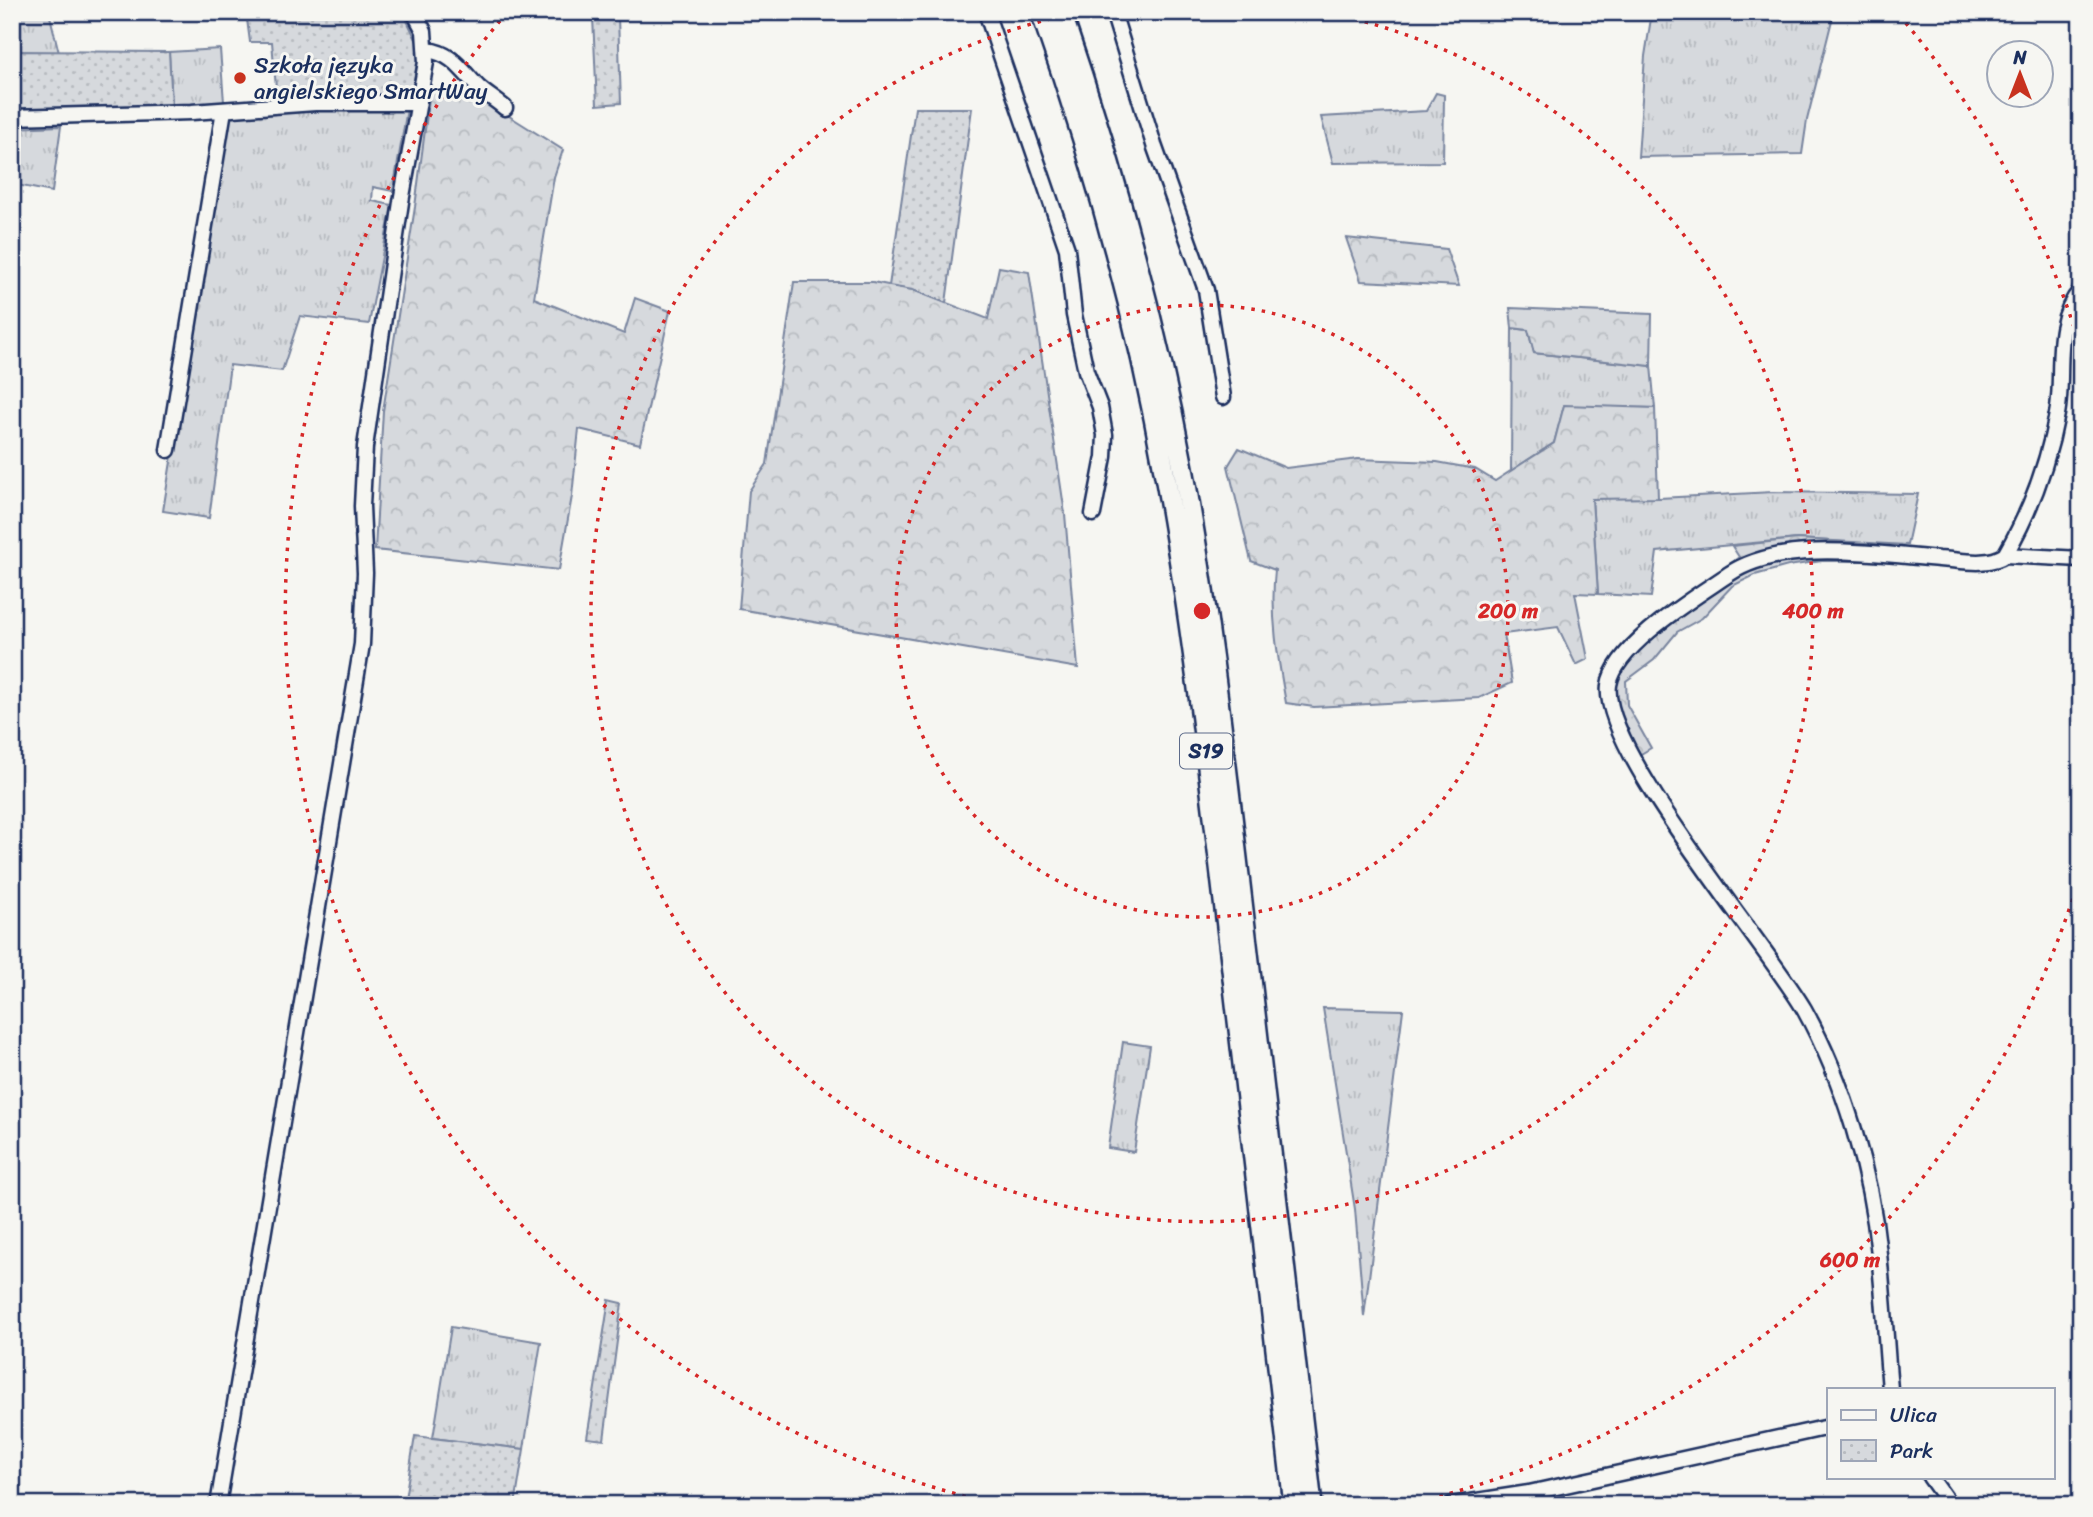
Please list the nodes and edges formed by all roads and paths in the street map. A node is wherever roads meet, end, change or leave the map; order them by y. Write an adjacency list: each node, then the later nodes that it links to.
1 (414, 12): 6 (street)
2 (986, 12): 14 (street)
3 (1041, 12): 21 (highway, S19)
4 (1061, 12): 22 (highway, S19)
5 (1113, 12): 12 (street)
6 (427, 50): 7 (street); 8 (street)
7 (418, 103): 9 (street); 20 (street)
8 (505, 108)
9 (224, 110): 10 (street); 13 (street)
10 (12, 117)
11 (2081, 290): 15 (street)
12 (1223, 397)
13 (168, 450)
14 (1093, 514)
15 (2006, 555): 16 (street); 17 (street)
16 (2081, 559)
17 (1890, 1388)
18 (1827, 1427): 23 (street)
19 (1931, 1478): 24 (street)
20 (218, 1505)
21 (1294, 1505)
22 (1312, 1505)
23 (1451, 1505)
24 (1950, 1505)

